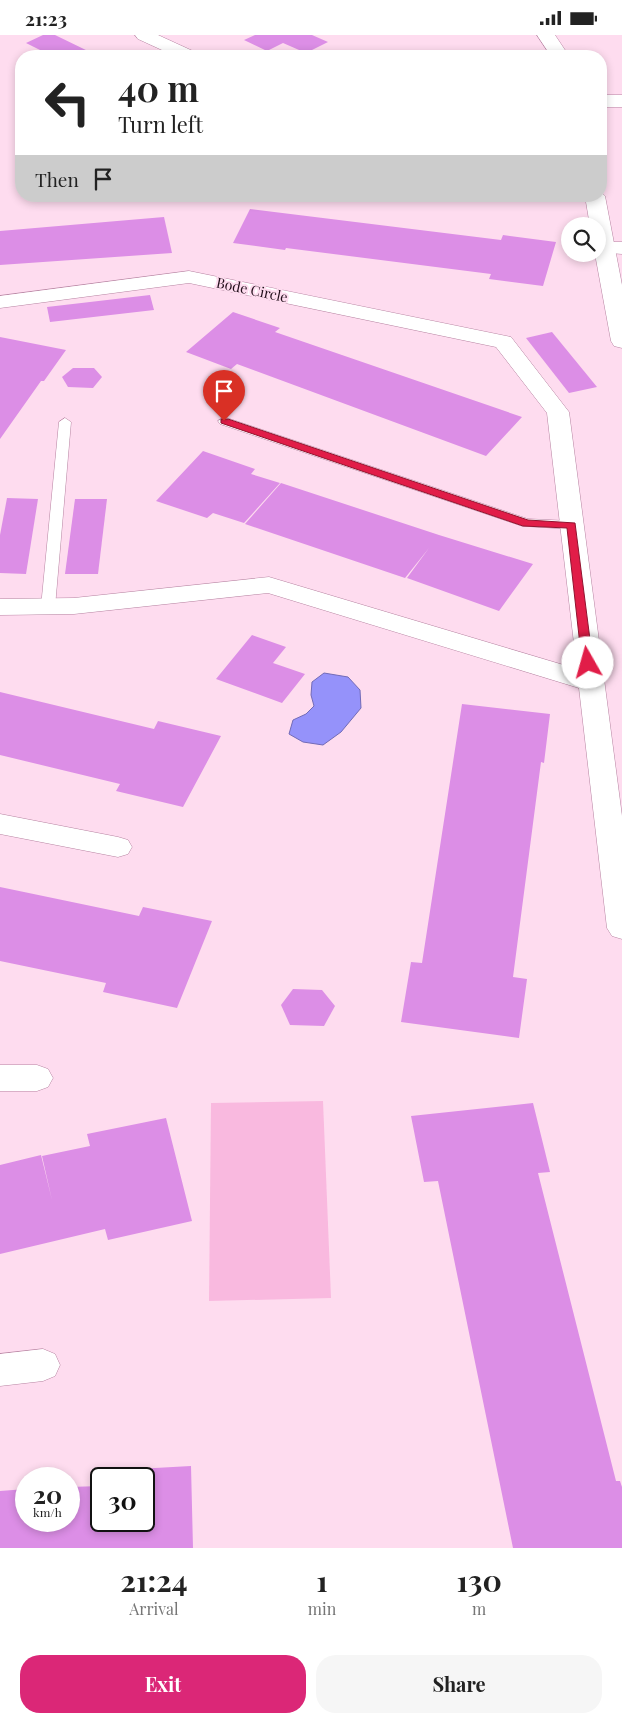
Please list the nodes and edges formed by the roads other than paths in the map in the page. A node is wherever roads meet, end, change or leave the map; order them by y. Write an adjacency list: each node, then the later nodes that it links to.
1 (144, 35): 3 (street)
2 (546, 35): 4 (street)
3 (176, 50)
4 (556, 50)
5 (607, 101): 6 (street)
6 (622, 101)
7 (597, 202): 8 (street)
8 (614, 248): 10 (street)
9 (0, 302): 13 (street, Bode Circle)
10 (621, 333)
11 (224, 421): 13 (lane)
12 (64, 422): 15 (lane)
13 (571, 525): 16 (street)
14 (0, 607): 15 (street)
15 (48, 607): 16 (street)
16 (590, 682): 19 (street)
17 (0, 824): 18 (street)
18 (118, 847)
19 (622, 928)
20 (0, 1078): 21 (street)
21 (37, 1078)
22 (43, 1365): 23 (street)
23 (0, 1370)

